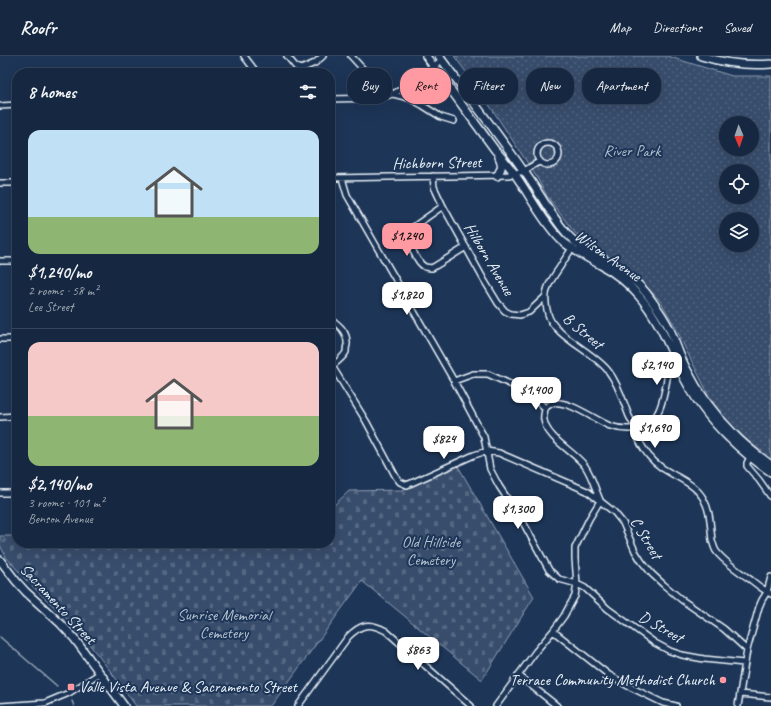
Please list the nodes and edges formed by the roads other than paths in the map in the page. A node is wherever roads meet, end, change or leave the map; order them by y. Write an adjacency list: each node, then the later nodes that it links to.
1 (244, 56): 12 (street)
2 (287, 56): 13 (street)
3 (323, 56): 14 (street)
4 (352, 56): 15 (street)
5 (426, 56): 11 (main road)
6 (701, 56): 10 (main road)
7 (721, 56): 9 (main road)
8 (440, 58): 11 (street); 22 (main road, Wilson Avenue)
9 (771, 60)
10 (771, 64)
11 (434, 66): 15 (street); 20 (main road)
12 (253, 68)
13 (296, 68)
14 (303, 68)
15 (393, 94): 16 (street); 19 (street)
16 (335, 99)
17 (0, 106): 18 (street)
18 (12, 106)
19 (454, 121)
20 (495, 150): 23 (main road, Wilson Avenue); 25 (main road)
21 (540, 161): 21 (street, Hichborn Street); 22 (street, Hichborn Street)
22 (524, 171): 23 (street, Hichborn Street); 31 (main road, Wilson Avenue)
23 (515, 174): 25 (street, Hichborn Street); 31 (main road, Wilson Avenue)
24 (433, 176): 25 (street, Hichborn Street); 27 (street, Hichborn Street); 30 (street, Hilborn Avenue)
25 (498, 176)
26 (335, 178): 27 (street, Hichborn Street)
27 (342, 178): 42 (street, D Street)
28 (12, 183): 29 (street)
29 (0, 184)
30 (443, 206): 32 (street, Hilborn Avenue); 32 (street)
31 (574, 246): 35 (street, B Street); 39 (main road, Wilson Avenue)
32 (466, 247): 35 (street, Hilborn Avenue)
33 (0, 261): 34 (street)
34 (12, 261)
35 (545, 297): 46 (street, B Street)
36 (335, 322): 40 (street)
37 (0, 339): 38 (street)
38 (12, 339)
39 (680, 362): 46 (street); 48 (main road, Wilson Avenue); 49 (main road, Wilson Avenue)
40 (335, 363)
41 (335, 372): 47 (street)
42 (454, 381): 43 (street); 47 (street, D Street)
43 (545, 408): 46 (street); 54 (street)
44 (12, 416): 45 (street)
45 (0, 417)
46 (636, 429): 59 (street, B Street)
47 (487, 451): 54 (street, C Street); 57 (street, D Street)
48 (750, 457): 50 (main road, Wilson Avenue); 53 (street)
49 (771, 465)
50 (771, 472)
51 (0, 493): 52 (street)
52 (12, 493)
53 (771, 497)
54 (600, 501): 57 (street); 61 (street, C Street)
55 (0, 560): 63 (main road, Sacramento Street)
56 (771, 577): 59 (street)
57 (577, 584): 60 (street); 62 (street, D Street)
58 (771, 586): 59 (street)
59 (769, 593): 61 (street)
60 (553, 632): 64 (street); 67 (street)
61 (747, 650): 62 (street)
62 (744, 663): 65 (street)
63 (100, 673): 68 (street); 69 (main road, Sacramento Street)
64 (518, 675): 72 (street); 73 (street)
65 (740, 694): 66 (street); 75 (street)
66 (771, 697)
67 (667, 705): 74 (street)
68 (0, 706)
69 (124, 706)
70 (298, 706): 71 (street)
71 (471, 706)
72 (496, 706)
73 (557, 706)
74 (676, 706)
75 (738, 706)

